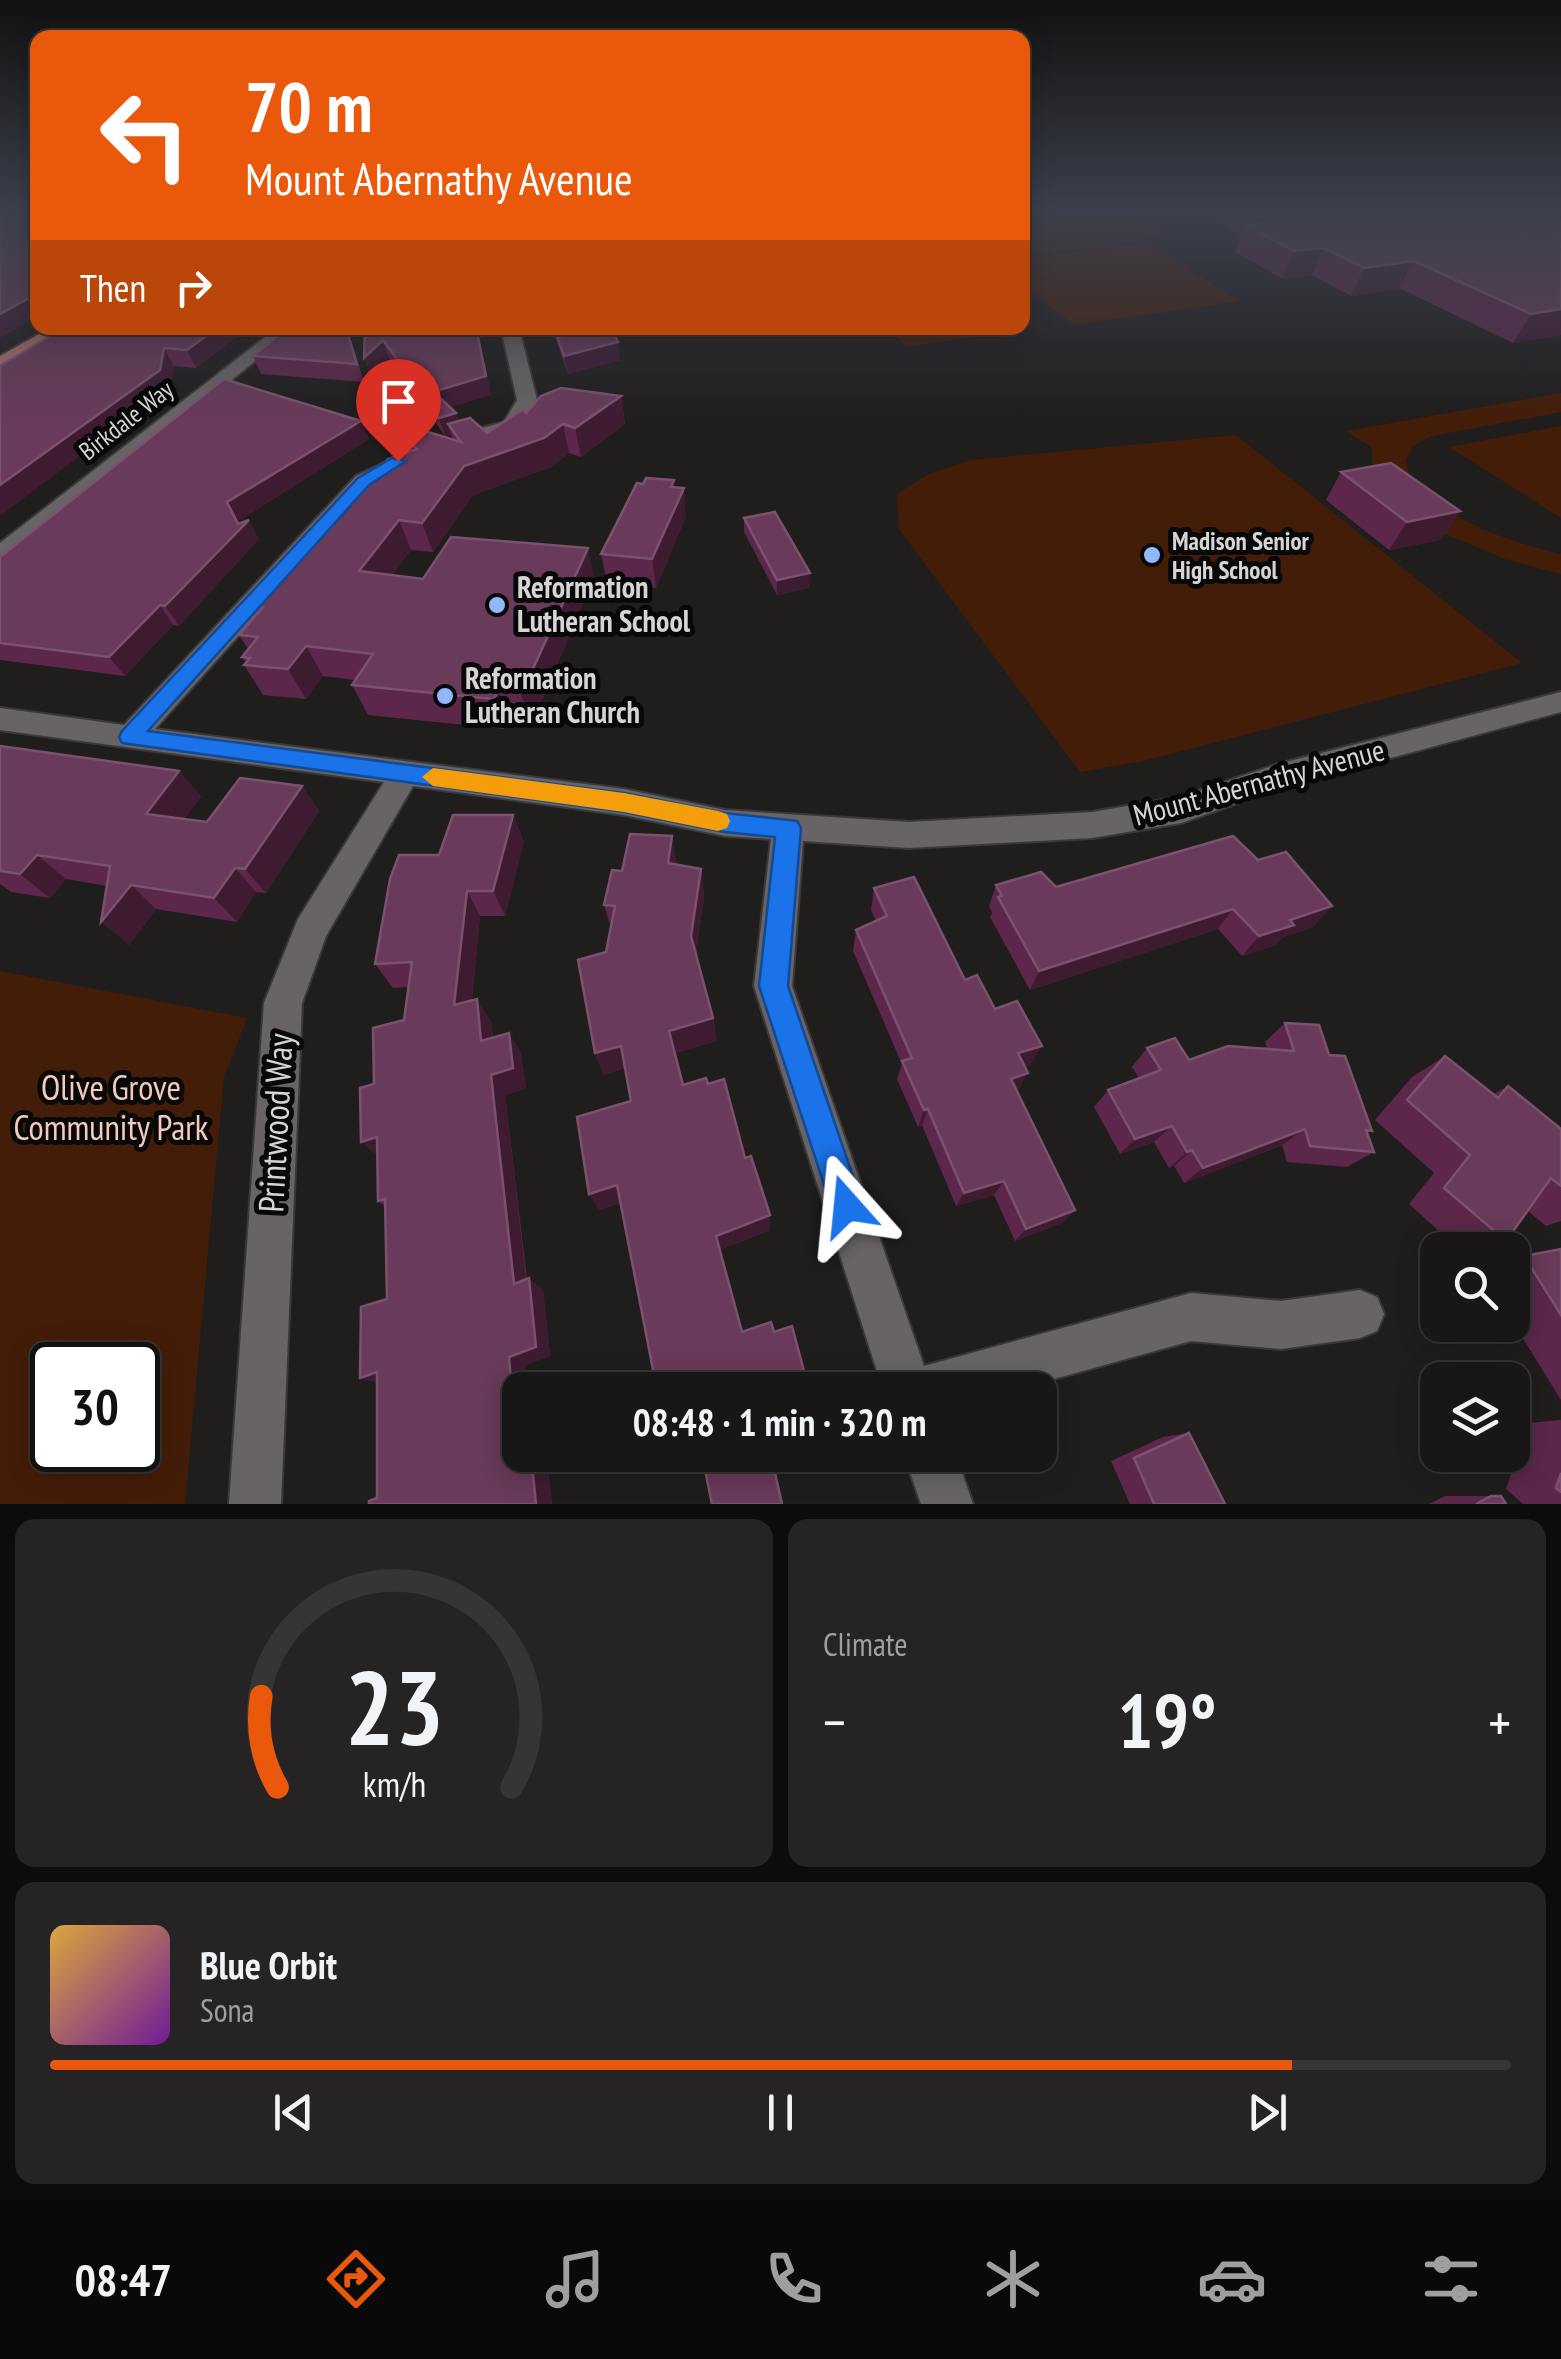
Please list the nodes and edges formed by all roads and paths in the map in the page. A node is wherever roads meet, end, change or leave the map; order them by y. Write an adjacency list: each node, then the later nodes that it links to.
1 (49, 335): 4 (main road)
2 (278, 335): 7 (street, Birkdale Way)
3 (512, 335): 5 (street)
4 (0, 364)
5 (459, 441)
6 (427, 451): 10 (street)
7 (0, 555)
8 (1561, 702): 12 (street, Mount Abernathy Avenue)
9 (0, 720): 10 (street, Mount Abernathy Avenue)
10 (130, 737): 11 (street, Mount Abernathy Avenue)
11 (405, 773): 12 (street, Mount Abernathy Avenue); 17 (street, Printwood Way)
12 (788, 828): 14 (street)
13 (1360, 1314): 15 (street)
14 (902, 1372)
15 (991, 1372)
16 (936, 1472): 18 (street)
17 (256, 1504)
18 (947, 1504)

